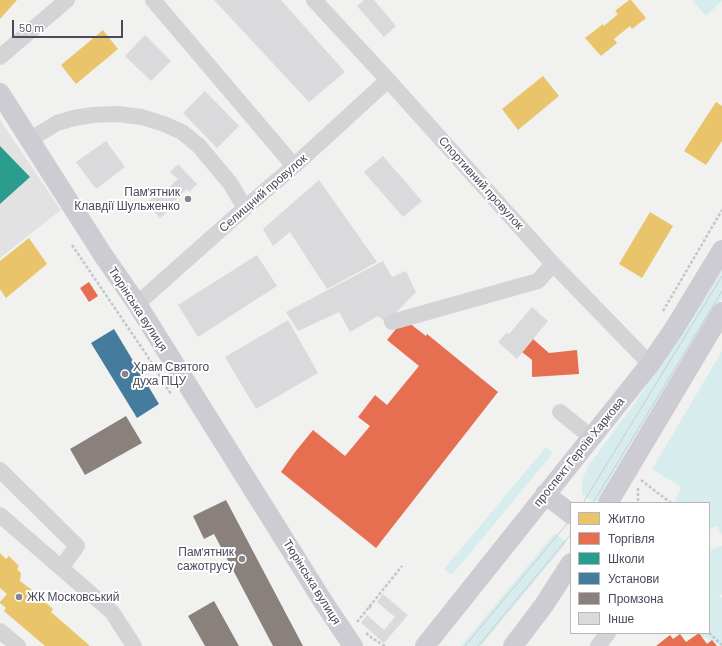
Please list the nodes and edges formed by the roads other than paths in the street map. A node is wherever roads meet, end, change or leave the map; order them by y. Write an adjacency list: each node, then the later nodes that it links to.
1 (67, 0): 4 (street)
2 (153, 0): 8 (street)
3 (314, 0): 5 (street, Спортивний провулок)
4 (0, 57)
5 (388, 80): 8 (street, Селищний провулок); 11 (street, Спортивний провулок)
6 (0, 93): 7 (main road, Тюрінська вулиця)
7 (29, 140): 9 (street); 12 (main road, Тюрінська вулиця)
8 (294, 166): 9 (street, Селищний провулок)
9 (245, 208): 12 (street, Селищний провулок)
10 (722, 250): 15 (main road, проспект Героїв Харкова)
11 (553, 264): 14 (street); 15 (street, Спортивний провулок)
12 (137, 304): 29 (main road, Тюрінська вулиця)
13 (722, 312): 20 (main road)
14 (392, 322)
15 (650, 364): 17 (main road, проспект Героїв Харкова)
16 (560, 412): 17 (street)
17 (591, 437): 19 (main road, проспект Героїв Харкова)
18 (0, 470): 24 (street)
19 (545, 494): 21 (main road); 30 (main road, проспект Героїв Харкова)
20 (609, 502)
21 (570, 513)
22 (0, 515): 24 (street)
23 (570, 565): 31 (main road)
24 (61, 568): 28 (street)
25 (0, 630): 27 (street)
26 (607, 634): 32 (street)
27 (18, 646)
28 (134, 646)
29 (353, 646)
30 (425, 646)
31 (513, 646)
32 (598, 646)

